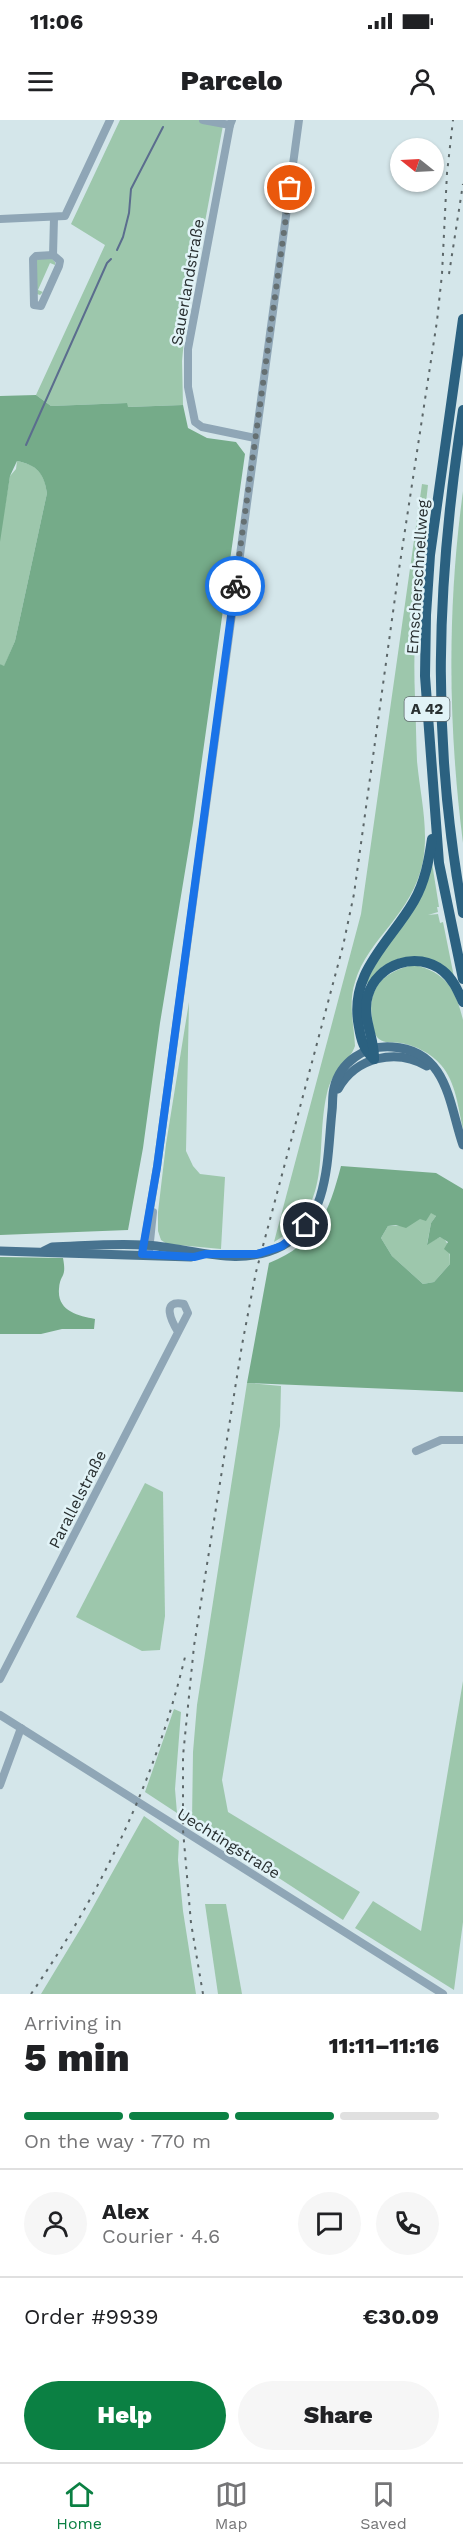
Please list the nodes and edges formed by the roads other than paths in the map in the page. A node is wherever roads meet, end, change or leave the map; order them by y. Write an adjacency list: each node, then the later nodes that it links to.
1 (110, 120): 5 (street)
2 (203, 120): 4 (street)
3 (299, 120): 10 (street)
4 (231, 122): 10 (street, Sauerlandstraße)
5 (54, 218): 6 (street); 7 (street)
6 (0, 219)
7 (53, 255): 7 (street)
8 (463, 319): 11 (highway, Emscherschnellweg / A 42)
9 (463, 410): 12 (highway, Emscherschnellweg / A 42)
10 (255, 438): 17 (street)
11 (434, 802): 13 (highway, Emscherschnellweg / A 42); 15 (highway)
12 (463, 913)
13 (463, 979)
14 (463, 1002): 15 (highway)
15 (371, 1053): 16 (main road); 17 (main road)
16 (463, 1145)
17 (146, 1250): 18 (main road)
18 (0, 1251)
19 (178, 1332): 22 (street, Parallelstraße)
20 (463, 1440): 21 (street)
21 (416, 1451)
22 (0, 1679)
23 (0, 1715): 24 (street, Uechtingstraße)
24 (21, 1728): 25 (street); 26 (street, Uechtingstraße)
25 (0, 1785)
26 (443, 1994)

